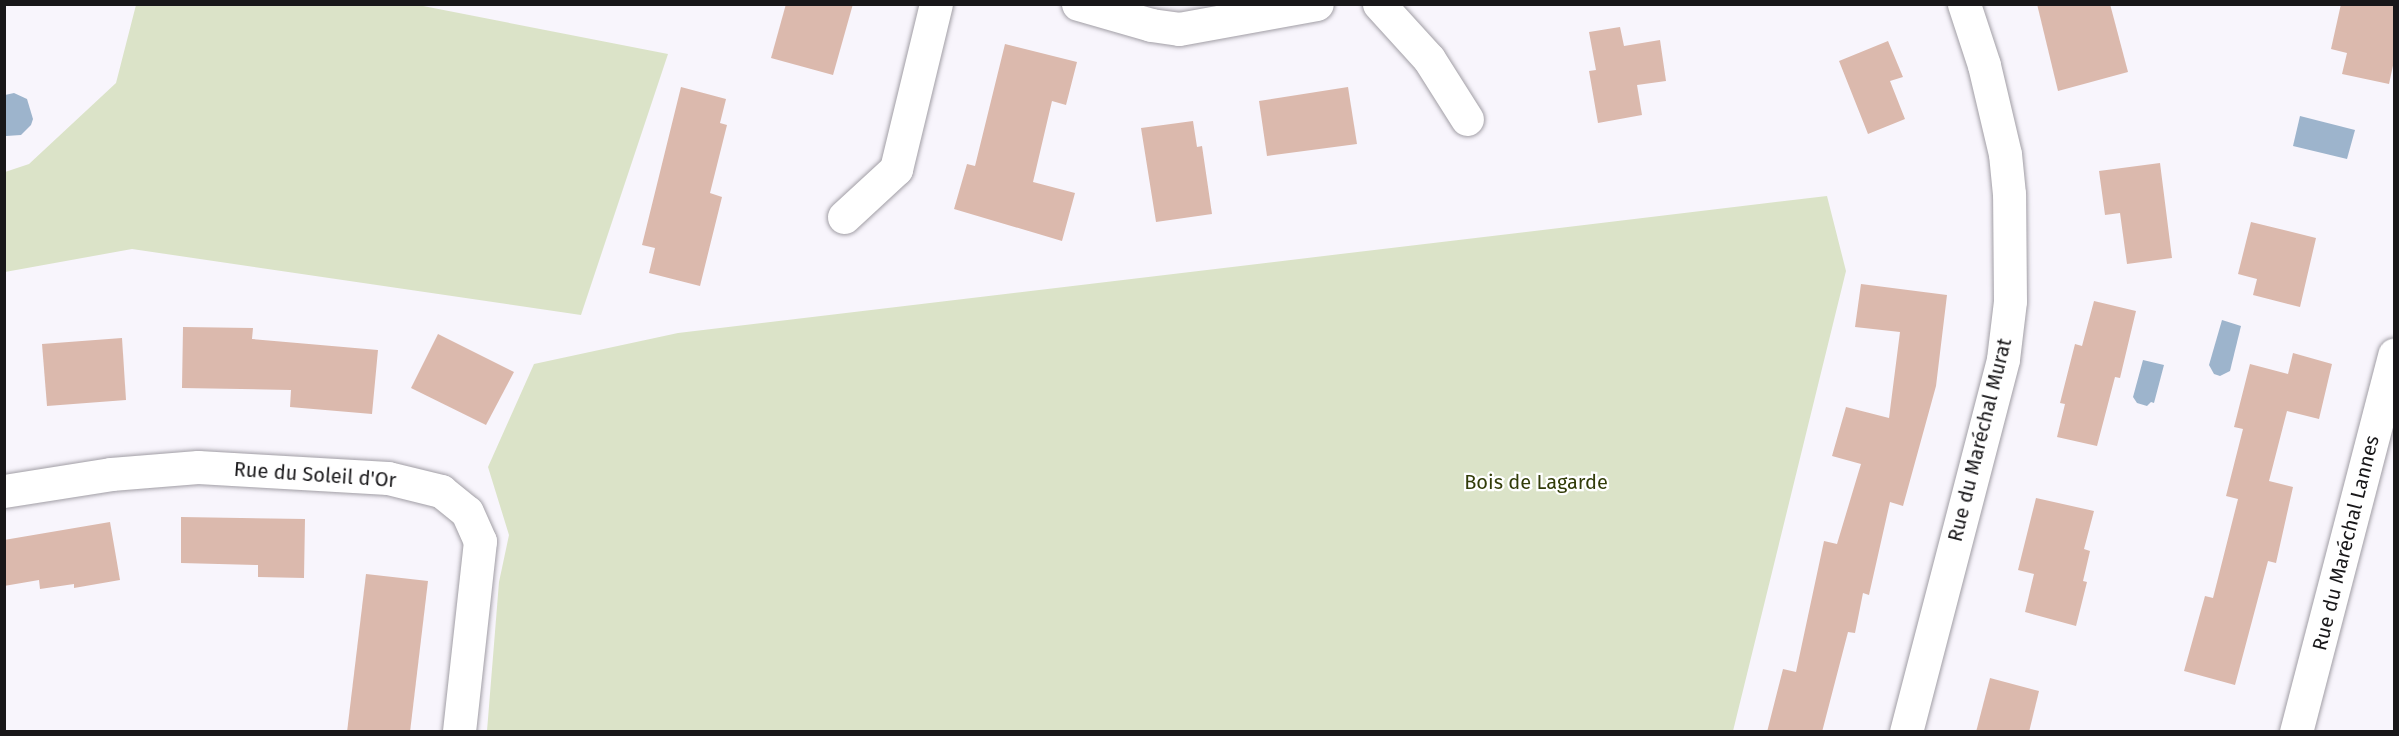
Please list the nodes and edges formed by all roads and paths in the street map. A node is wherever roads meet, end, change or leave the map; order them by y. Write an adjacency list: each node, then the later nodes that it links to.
1 (936, 4): 7 (street)
2 (1078, 4): 3 (street)
3 (1317, 4)
4 (1379, 4): 6 (street)
5 (1964, 4): 11 (street, Rue du Maréchal Murat)
6 (1467, 119)
7 (844, 217)
8 (2394, 355): 12 (street, Rue du Maréchal Lannes)
9 (4, 491): 10 (street, Rue du Soleil d'Or)
10 (459, 732)
11 (1906, 732)
12 (2296, 732)

